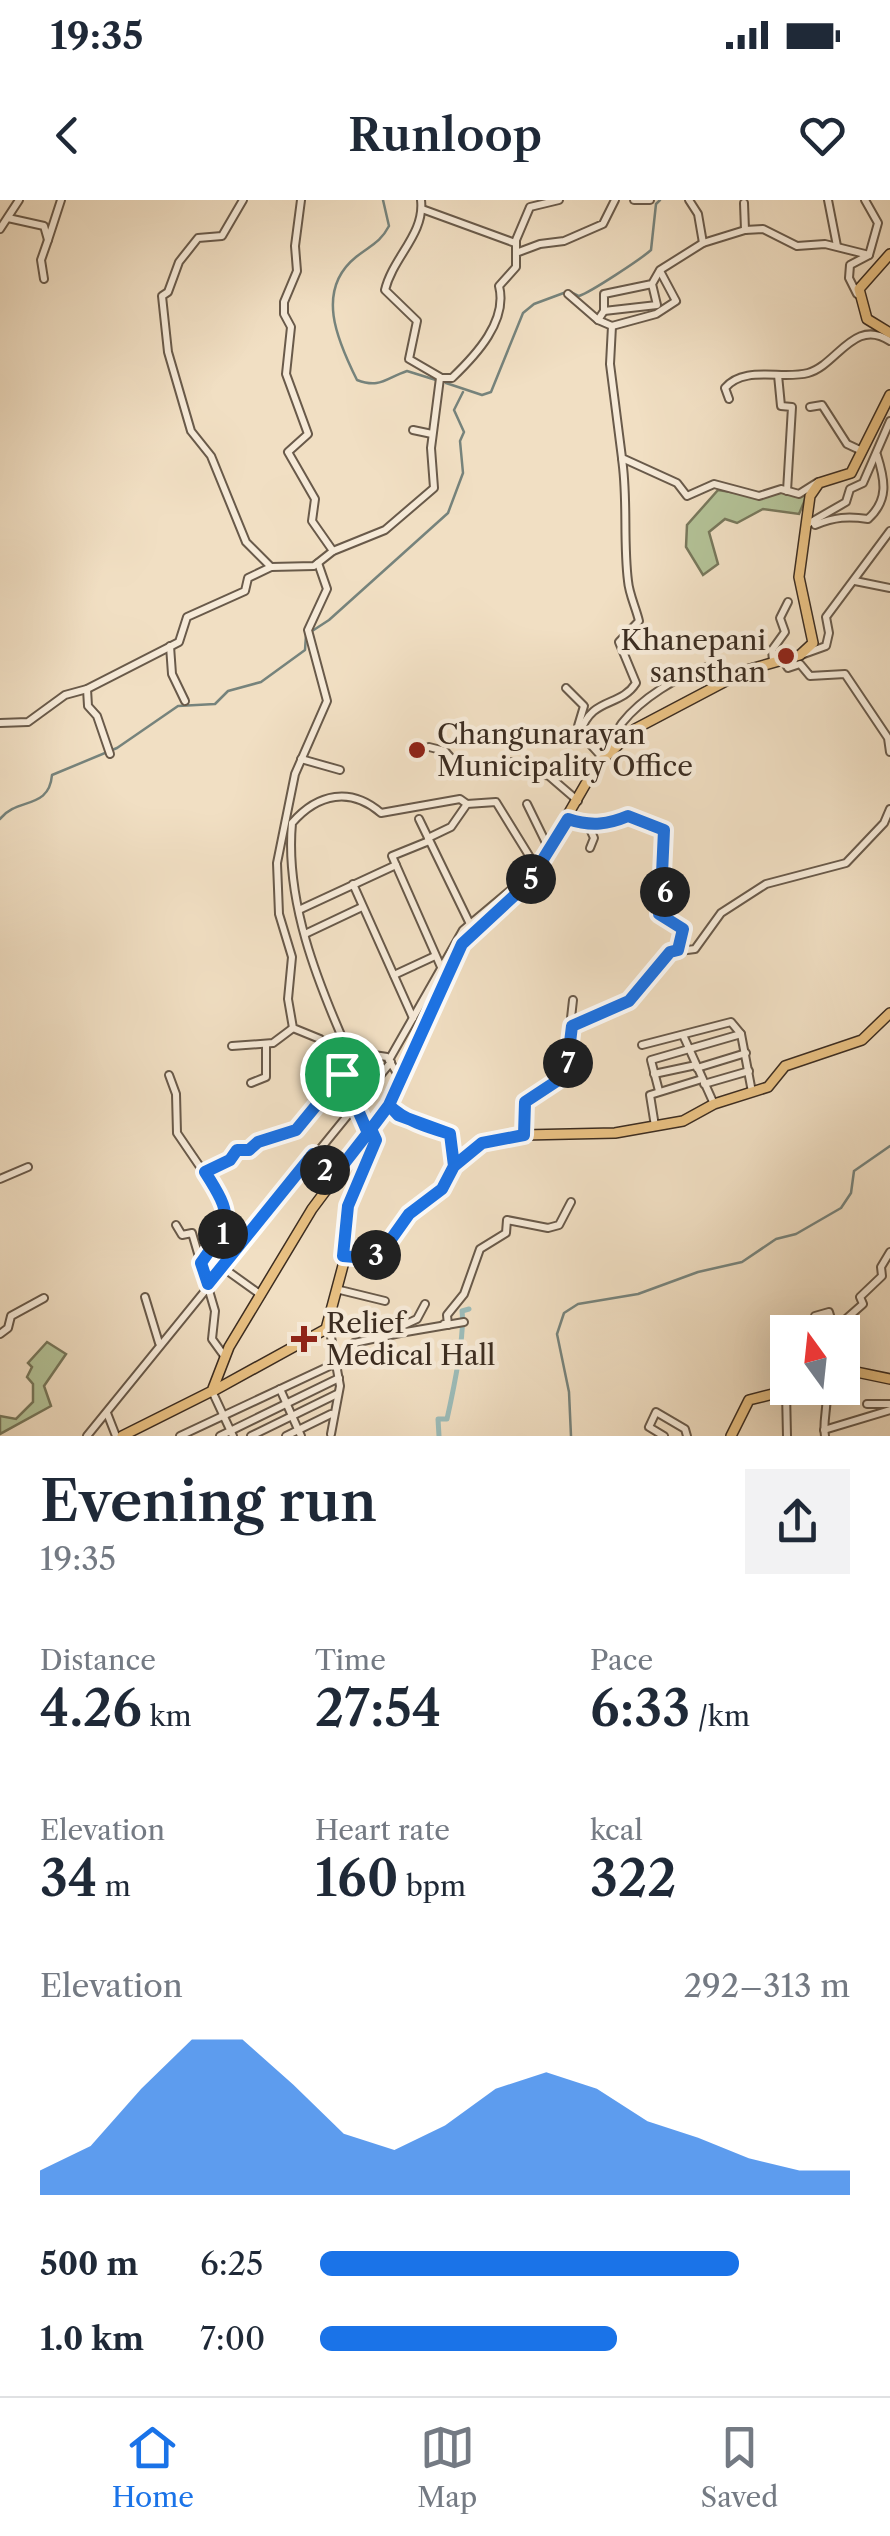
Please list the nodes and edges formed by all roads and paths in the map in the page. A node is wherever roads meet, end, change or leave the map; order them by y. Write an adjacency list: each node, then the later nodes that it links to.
1 (19, 200): 14 (street)
2 (61, 200): 17 (street)
3 (243, 200): 51 (street)
4 (301, 200): 49 (street)
5 (559, 200): 18 (street)
6 (615, 200): 21 (street)
7 (634, 200): 8 (street)
8 (650, 200)
9 (690, 200): 19 (street)
10 (828, 200): 20 (street)
11 (865, 200): 23 (street)
12 (744, 203): 16 (street)
13 (421, 204): 18 (street); 35 (street)
14 (8, 218): 15 (street); 17 (street)
15 (0, 230)
16 (745, 230): 19 (street); 20 (street)
17 (48, 240): 25 (street)
18 (515, 243): 21 (street)
19 (702, 243): 24 (street)
20 (838, 246): 23 (street)
21 (516, 254): 35 (street)
22 (890, 254): 28 (main road)
23 (869, 255): 28 (street)
24 (660, 270): 26 (street); 31 (street)
25 (44, 279)
26 (652, 284): 29 (street); 29 (street)
27 (568, 294): 30 (street)
28 (860, 299): 32 (main road)
29 (604, 311): 30 (street)
30 (598, 320): 31 (street)
31 (612, 326): 44 (street)
32 (890, 333)
33 (890, 341): 34 (street)
34 (778, 375): 37 (street); 46 (street)
35 (440, 378): 41 (street)
36 (890, 395): 42 (main road)
37 (729, 399)
38 (810, 406): 42 (street)
39 (890, 421): 43 (street)
40 (413, 430): 41 (street)
41 (432, 434): 49 (street)
42 (862, 451): 45 (main road)
43 (876, 454): 47 (street); 47 (street)
44 (622, 458): 46 (street); 63 (street)
45 (819, 483): 46 (street); 47 (main road)
46 (787, 491)
47 (805, 528): 56 (main road)
48 (890, 531): 52 (street)
49 (333, 551): 50 (street)
50 (318, 563): 51 (street); 67 (street)
51 (270, 566): 55 (street)
52 (854, 581): 53 (street); 56 (street)
53 (890, 588)
54 (788, 602): 57 (street)
55 (170, 646): 60 (street); 61 (street)
56 (800, 654): 57 (main road)
57 (778, 661): 66 (street); 68 (main road)
58 (706, 667): 68 (street)
59 (566, 688): 63 (street)
60 (88, 689): 62 (street); 65 (street)
61 (185, 701)
62 (0, 723)
63 (582, 736): 68 (street)
64 (428, 747): 70 (street)
65 (109, 752)
66 (890, 752)
67 (301, 759): 69 (street); 93 (street)
68 (598, 761): 70 (main road)
69 (340, 770)
70 (578, 802): 75 (main road)
71 (467, 804): 77 (street); 83 (street); 84 (street)
72 (527, 804): 79 (street)
73 (890, 809): 86 (street)
74 (419, 819): 77 (street)
75 (568, 819): 76 (street); 79 (main road)
76 (585, 825): 78 (street); 86 (street)
77 (428, 839): 80 (street); 84 (street)
78 (590, 848)
79 (550, 850): 108 (main road)
80 (396, 865): 81 (street); 87 (street)
81 (352, 884): 82 (street); 83 (street)
82 (362, 906): 85 (street); 89 (street)
83 (301, 909): 85 (street)
84 (470, 924): 88 (street)
85 (306, 934): 102 (street)
86 (678, 950): 94 (street)
87 (435, 956): 88 (street); 89 (street)
88 (441, 967): 92 (street)
89 (394, 975): 92 (street)
90 (573, 1000): 94 (street)
91 (890, 1013): 112 (main road)
92 (414, 1019): 102 (street)
93 (293, 1028): 99 (street); 105 (street)
94 (570, 1029): 118 (street)
95 (741, 1034): 96 (street); 100 (street); 101 (street)
96 (683, 1035): 97 (street); 100 (street)
97 (642, 1045)
98 (232, 1046): 99 (street)
99 (266, 1046): 110 (street)
100 (689, 1050): 103 (street); 106 (street)
101 (746, 1053): 103 (street); 104 (street)
102 (390, 1061): 108 (street); 115 (street)
103 (696, 1066): 106 (street); 109 (street)
104 (749, 1071): 109 (street); 112 (street)
105 (342, 1074): 115 (street); 122 (street)
106 (654, 1074): 111 (street)
107 (169, 1075): 122 (street)
108 (400, 1078): 114 (main road)
109 (704, 1082): 111 (street); 113 (street)
110 (252, 1083)
111 (659, 1091): 116 (street)
112 (752, 1092): 113 (main road)
113 (714, 1104): 116 (main road)
114 (389, 1105): 117 (main road); 120 (street)
115 (354, 1106): 117 (street); 119 (street)
116 (655, 1126): 118 (main road)
117 (369, 1131): 124 (main road); 129 (street)
118 (524, 1135): 120 (main road)
119 (313, 1154): 124 (street); 130 (street)
120 (454, 1166): 129 (main road)
121 (28, 1167): 123 (street)
122 (205, 1172): 128 (street)
123 (0, 1178)
124 (332, 1179): 133 (main road)
125 (571, 1202): 141 (street)
126 (176, 1225): 128 (street)
127 (890, 1252): 138 (street)
128 (203, 1258): 131 (street)
129 (345, 1258): 132 (main road)
130 (222, 1267): 131 (street); 133 (street)
131 (208, 1284): 144 (street); 145 (street)
132 (336, 1290): 136 (street); 140 (main road)
133 (261, 1295): 145 (main road)
134 (145, 1297): 144 (street)
135 (44, 1298): 143 (street)
136 (385, 1301)
137 (426, 1304): 142 (street)
138 (851, 1315)
139 (464, 1322): 141 (street)
140 (328, 1324): 146 (street); 151 (main road)
141 (446, 1325): 142 (street)
142 (400, 1333): 146 (street)
143 (0, 1334)
144 (160, 1344): 158 (street)
145 (225, 1358): 151 (main road)
146 (336, 1363): 148 (street); 150 (street)
147 (860, 1372): 149 (main road)
148 (340, 1378): 152 (street); 154 (street)
149 (890, 1379)
150 (280, 1389): 154 (street); 160 (street)
151 (212, 1391): 160 (street); 168 (main road)
152 (338, 1394): 159 (street); 161 (street)
153 (770, 1395): 175 (main road)
154 (286, 1403): 161 (street); 165 (street)
155 (786, 1405): 176 (street)
156 (825, 1405): 164 (street)
157 (890, 1408): 162 (street); 162 (street)
158 (106, 1412): 167 (street); 168 (street)
159 (332, 1414): 163 (street); 166 (street)
160 (223, 1416): 165 (street); 169 (street)
161 (292, 1416): 163 (street); 171 (street)
162 (869, 1417): 164 (street)
163 (300, 1433): 172 (street)
164 (824, 1433)
165 (231, 1434): 170 (street)
166 (332, 1435)
167 (86, 1436)
168 (119, 1436)
169 (180, 1436)
170 (220, 1436)
171 (252, 1436)
172 (286, 1436)
173 (664, 1436): 174 (street)
174 (688, 1436)
175 (731, 1436)
176 (787, 1436)

